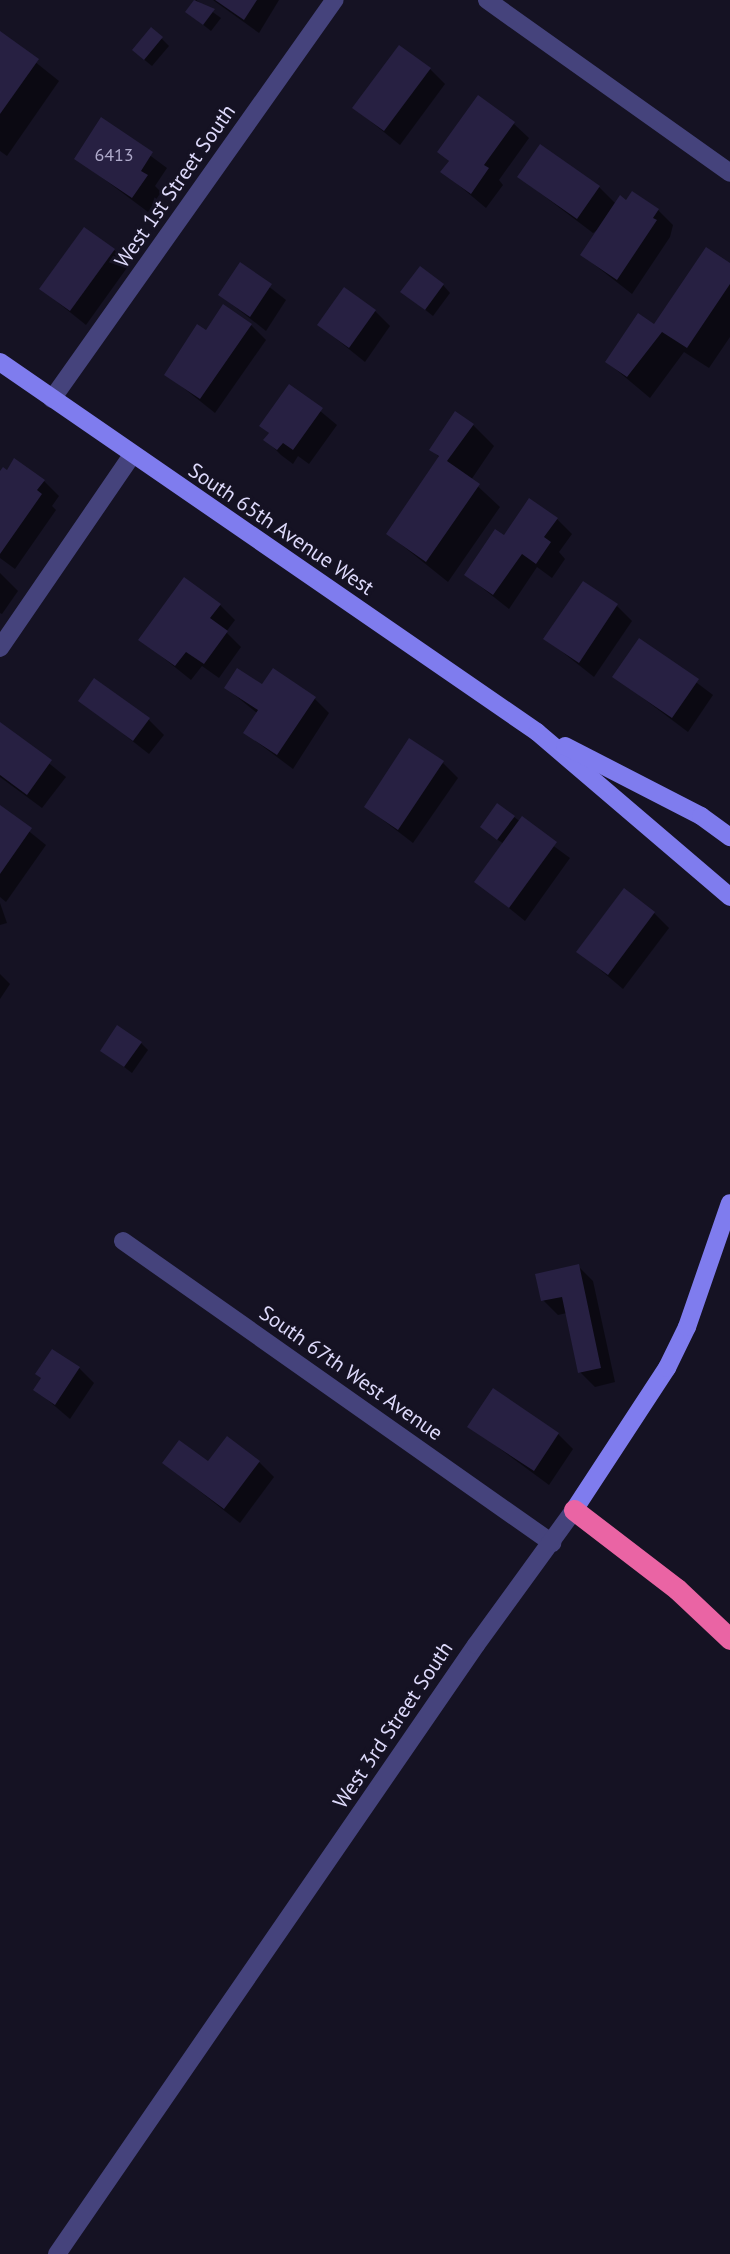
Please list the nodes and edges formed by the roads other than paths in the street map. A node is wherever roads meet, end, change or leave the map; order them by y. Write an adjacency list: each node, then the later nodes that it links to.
1 (335, 0): 5 (street, West 1st Street South)
2 (487, 0): 3 (street)
3 (730, 173)
4 (0, 362): 5 (street, South 65th Avenue West)
5 (51, 399): 6 (street, South 65th Avenue West)
6 (132, 455): 7 (street); 8 (street, South 65th Avenue West)
7 (0, 648)
8 (537, 732): 9 (street, South 65th Avenue West); 10 (street, South 65th Avenue West)
9 (730, 837)
10 (730, 897)
11 (730, 1203): 13 (street, West 3rd Street South)
12 (123, 1241): 14 (street, South 67th West Avenue)
13 (574, 1510): 14 (street, West 3rd Street South); 15 (highway)
14 (552, 1543): 16 (street, West 3rd Street South)
15 (730, 1639)
16 (57, 2254)

